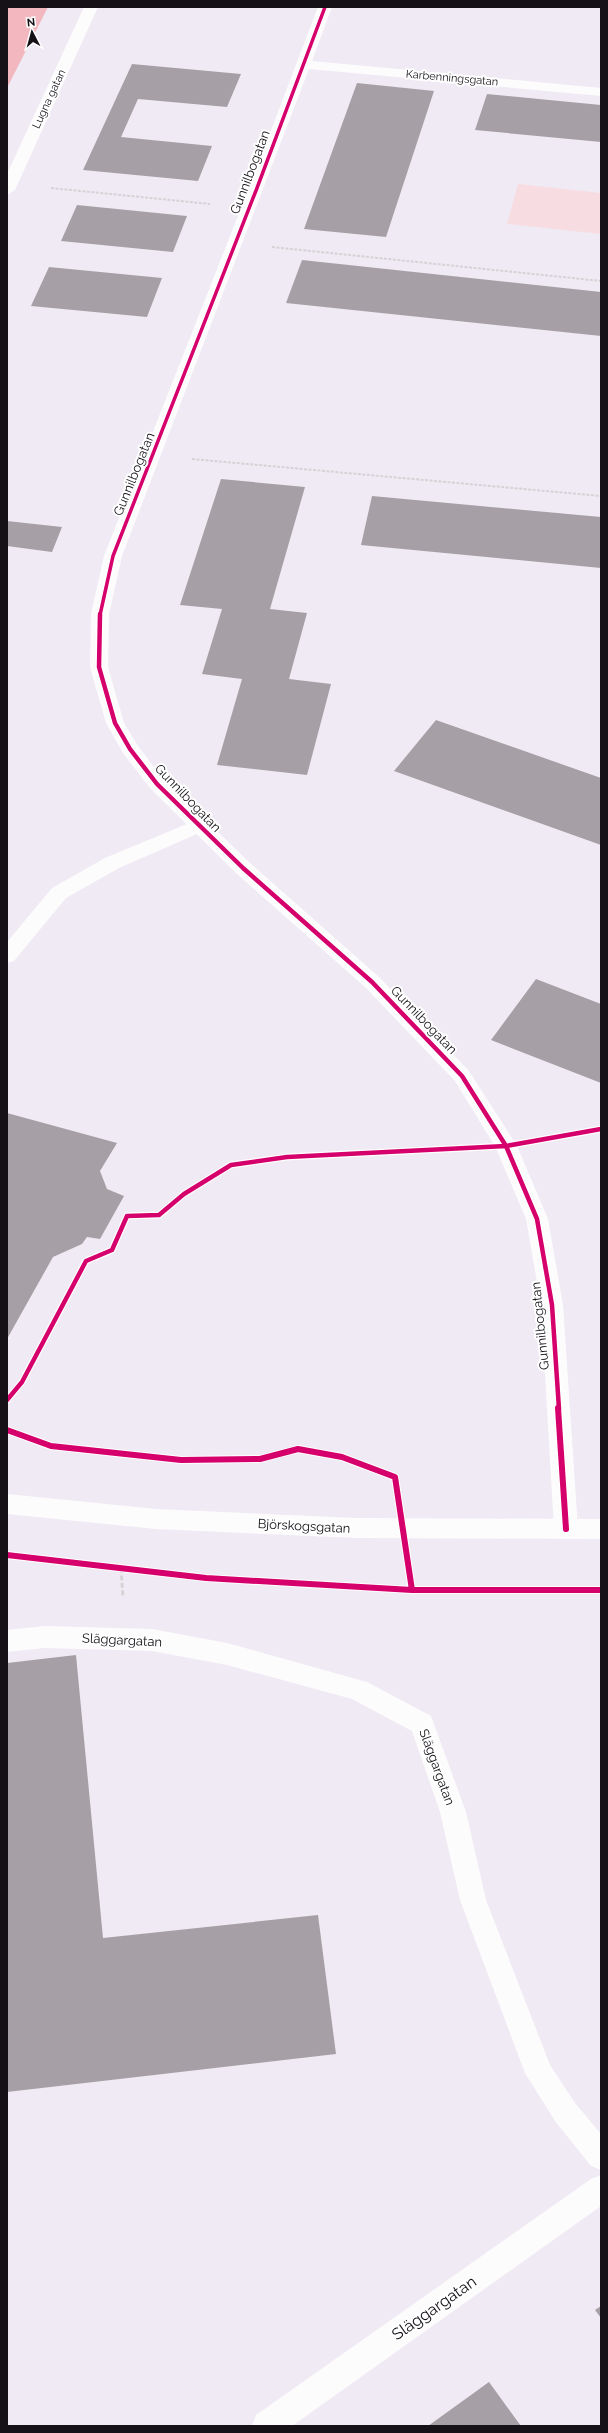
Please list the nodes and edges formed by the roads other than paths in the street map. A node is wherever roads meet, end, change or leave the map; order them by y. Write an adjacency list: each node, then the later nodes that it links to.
1 (91, 7): 5 (street, Lugna gatan)
2 (325, 7): 3 (street, Gunnilbogatan)
3 (303, 64): 4 (street, Karbenningsgatan); 6 (street, Gunnilbogatan)
4 (601, 92)
5 (7, 190)
6 (199, 825): 7 (street); 9 (street, Gunnilbogatan)
7 (7, 956)
8 (7, 1504): 9 (street, Björskogsgatan)
9 (566, 1529): 10 (street, Björskogsgatan)
10 (601, 1529)
11 (7, 1640): 12 (street, Släggargatan)
12 (601, 2156)
13 (601, 2189): 14 (street, Släggargatan)
14 (266, 2426)

